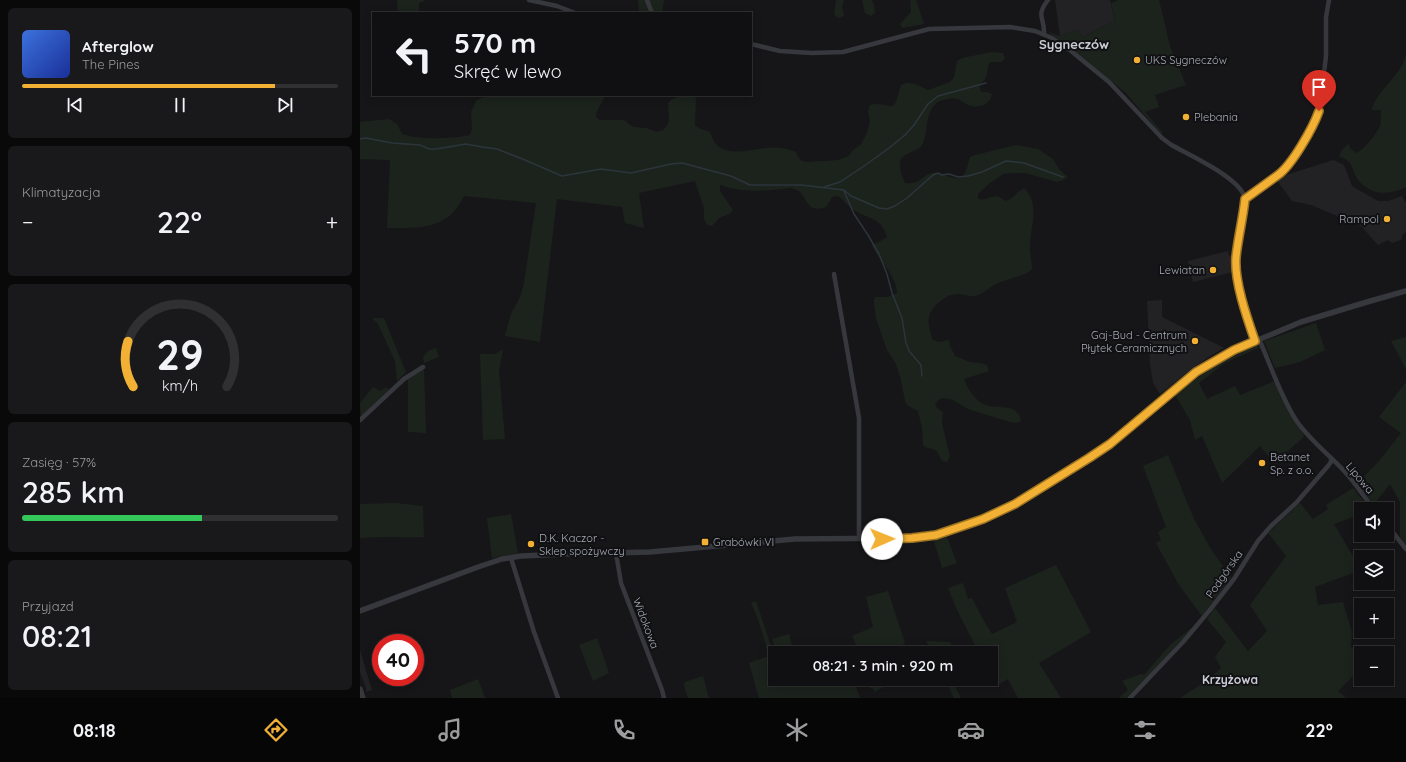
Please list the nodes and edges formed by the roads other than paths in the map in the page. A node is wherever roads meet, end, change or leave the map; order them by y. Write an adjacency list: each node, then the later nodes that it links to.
1 (529, 0): 5 (street)
2 (647, 0): 6 (street)
3 (1048, 0): 7 (street)
4 (1329, 0): 9 (street)
5 (572, 12)
6 (652, 12)
7 (1044, 34): 8 (street); 9 (street)
8 (752, 44)
9 (1245, 199): 12 (street, Lipowa)
10 (834, 274): 18 (street)
11 (1406, 291): 12 (street)
12 (1257, 340): 15 (street, Lipowa); 18 (street)
13 (423, 367): 14 (street)
14 (360, 420)
15 (1331, 460): 16 (street, Lipowa); 27 (street, Podgórska)
16 (1369, 502)
17 (1394, 534): 19 (street)
18 (859, 539): 20 (street)
19 (1406, 549)
20 (616, 553): 21 (street); 26 (street, Widokowa)
21 (511, 558): 22 (street); 25 (street)
22 (360, 611)
23 (360, 689): 24 (street)
24 (363, 698)
25 (558, 698)
26 (664, 698)
27 (1130, 698)

